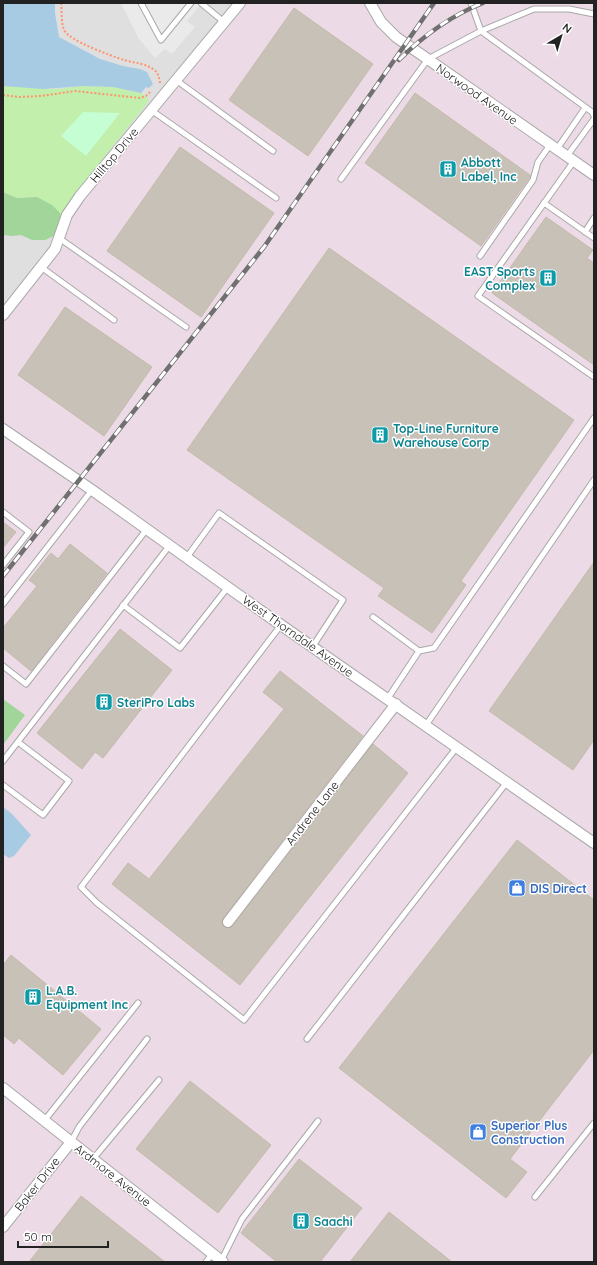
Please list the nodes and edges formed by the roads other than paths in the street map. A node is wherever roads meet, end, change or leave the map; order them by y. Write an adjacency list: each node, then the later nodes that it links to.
1 (141, 3): 2 (lane)
2 (191, 3)
3 (200, 3): 8 (lane)
4 (240, 3): 8 (street, Hilltop Drive)
5 (370, 3): 10 (street, Norwood Avenue)
6 (470, 3): 9 (lane)
7 (594, 14): 9 (lane)
8 (224, 22): 11 (street, Hilltop Drive)
9 (481, 31): 10 (lane); 12 (lane)
10 (428, 59): 15 (street, Norwood Avenue); 19 (lane)
11 (176, 80): 13 (street, Hilltop Drive); 16 (lane)
12 (585, 108): 14 (lane); 15 (lane)
13 (151, 110): 20 (lane); 24 (street, Hilltop Drive)
14 (594, 114): 17 (lane)
15 (554, 147): 17 (street, Norwood Avenue); 26 (lane)
16 (273, 151)
17 (571, 159): 18 (street, Norwood Avenue); 21 (lane)
18 (594, 175)
19 (341, 179)
20 (276, 198)
21 (544, 203): 23 (lane); 31 (lane)
22 (594, 218): 23 (lane)
23 (585, 232): 25 (lane)
24 (59, 238): 27 (street, Hilltop Drive); 30 (lane)
25 (594, 238)
26 (480, 256)
27 (41, 267): 28 (street, Hilltop Drive); 29 (lane)
28 (3, 315)
29 (114, 320)
30 (186, 327)
31 (594, 377)
32 (594, 418): 47 (lane)
33 (3, 429): 35 (street, West Thorndale Avenue)
34 (594, 480): 50 (lane)
35 (92, 490): 37 (street, West Thorndale Avenue); 42 (lane)
36 (3, 512): 40 (lane)
37 (147, 529): 38 (street, West Thorndale Avenue); 48 (lane)
38 (170, 545): 39 (street, West Thorndale Avenue); 43 (lane)
39 (186, 556): 41 (street, West Thorndale Avenue); 46 (lane)
40 (3, 565)
41 (228, 587): 43 (lane); 45 (street, West Thorndale Avenue)
42 (3, 604)
43 (123, 605): 51 (lane)
44 (373, 617): 47 (lane)
45 (281, 624): 46 (street, West Thorndale Avenue); 52 (lane)
46 (313, 646): 49 (street, West Thorndale Avenue)
47 (419, 651): 49 (lane)
48 (3, 666)
49 (392, 701): 50 (street, West Thorndale Avenue); 57 (street, Andrene Lane)
50 (426, 725): 52 (street, West Thorndale Avenue)
51 (18, 742): 53 (lane); 55 (lane)
52 (457, 746): 54 (street, West Thorndale Avenue)
53 (3, 761)
54 (507, 782): 56 (street, West Thorndale Avenue); 60 (lane)
55 (3, 785)
56 (594, 843)
57 (228, 922)
58 (138, 1003): 63 (lane)
59 (147, 1039): 66 (lane)
60 (307, 1039)
61 (159, 1080): 67 (lane)
62 (3, 1088): 63 (street, Ardmore Avenue)
63 (44, 1121): 66 (street, Ardmore Avenue)
64 (318, 1121): 71 (lane)
65 (594, 1123): 68 (lane)
66 (71, 1142): 67 (street, Ardmore Avenue); 69 (street, Baker Drive)
67 (93, 1159): 70 (street, Ardmore Avenue)
68 (535, 1197)
69 (3, 1227)
70 (209, 1258): 71 (street, Ardmore Avenue)
71 (222, 1262)

